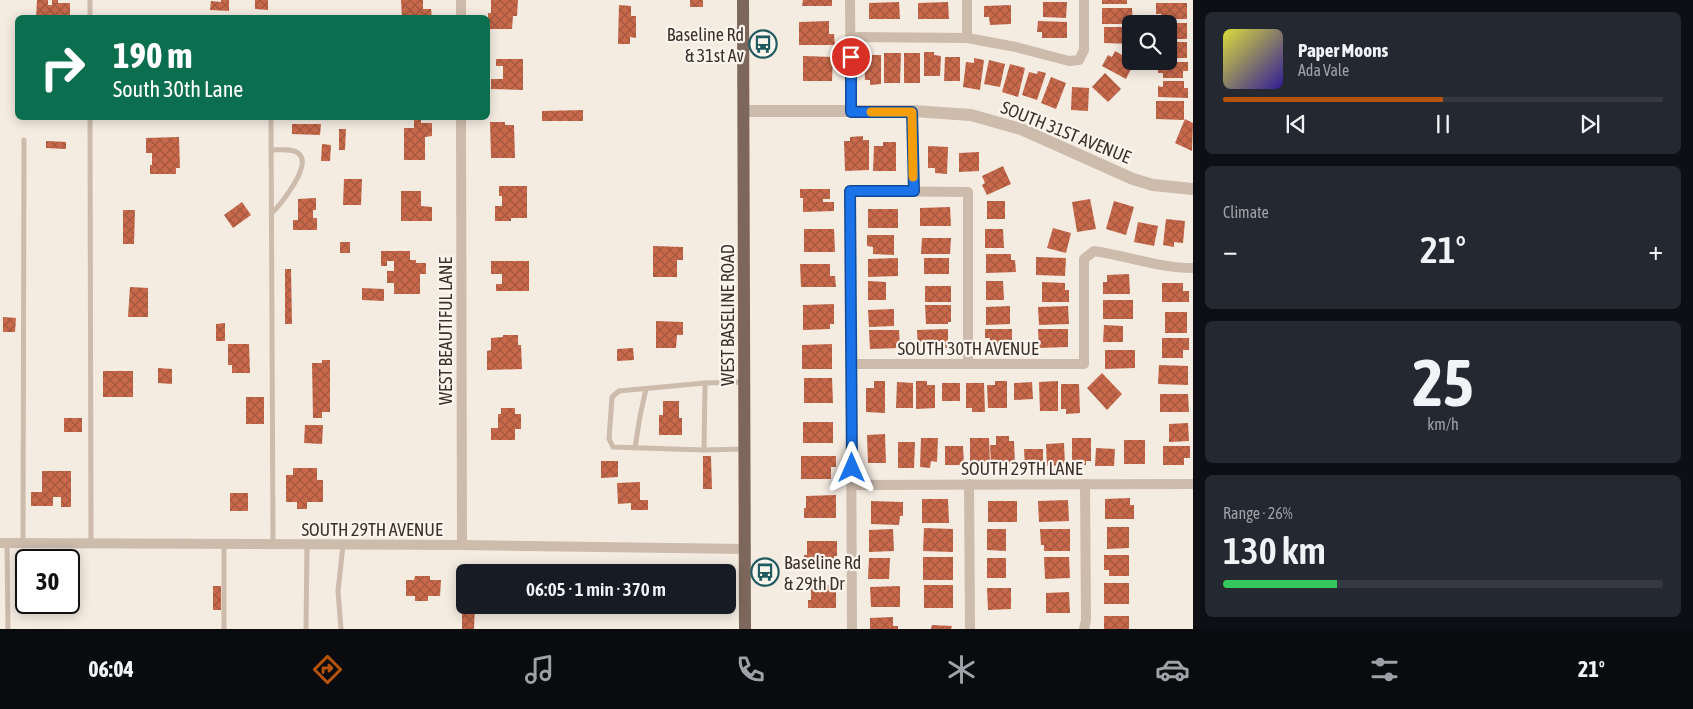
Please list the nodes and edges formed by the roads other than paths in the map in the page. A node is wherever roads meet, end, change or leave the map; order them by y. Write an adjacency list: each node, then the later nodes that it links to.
1 (90, 0): 7 (lane)
2 (460, 0): 8 (street)
3 (743, 0): 11 (main road, WEST BASELINE ROAD)
4 (850, 0): 9 (street)
5 (967, 0): 10 (street)
6 (1084, 0): 10 (street)
7 (90, 15)
8 (461, 15)
9 (851, 37): 10 (street); 12 (street)
10 (967, 38)
11 (744, 111): 12 (street, SOUTH 31ST AVENUE); 25 (main road, WEST BASELINE ROAD)
12 (851, 112): 13 (street, SOUTH 31ST AVENUE)
13 (912, 112): 19 (street, SOUTH 31ST AVENUE); 20 (street)
14 (90, 120): 37 (lane)
15 (271, 120): 18 (lane)
16 (461, 120): 42 (street, WEST BEAUTIFUL LANE)
17 (24, 140): 36 (lane)
18 (271, 150): 21 (lane); 21 (lane)
19 (1193, 189)
20 (914, 191): 23 (street); 24 (street)
21 (271, 214): 39 (lane)
22 (1193, 268): 24 (street, SOUTH 30TH AVENUE)
23 (851, 364): 24 (street, SOUTH 30TH AVENUE); 34 (street)
24 (968, 364)
25 (744, 382): 26 (lane); 29 (main road, WEST BASELINE ROAD)
26 (705, 384): 27 (lane); 30 (lane)
27 (646, 389): 28 (lane); 28 (lane)
28 (635, 448): 30 (lane)
29 (744, 449): 30 (lane); 43 (main road, WEST BASELINE ROAD)
30 (704, 450)
31 (969, 484): 32 (street, SOUTH 29TH LANE); 34 (street, SOUTH 29TH LANE); 50 (street)
32 (1085, 484): 33 (street, SOUTH 29TH LANE); 51 (street)
33 (1193, 484)
34 (852, 485): 49 (street)
35 (4, 544): 36 (street, SOUTH 29TH AVENUE); 44 (lane)
36 (23, 544): 37 (street, SOUTH 29TH AVENUE)
37 (91, 544): 38 (street, SOUTH 29TH AVENUE)
38 (224, 544): 39 (street, SOUTH 29TH AVENUE); 45 (lane)
39 (274, 545): 40 (street, SOUTH 29TH AVENUE)
40 (307, 545): 41 (street, SOUTH 29TH AVENUE); 46 (lane)
41 (343, 545): 42 (street, SOUTH 29TH AVENUE); 47 (lane)
42 (462, 545): 43 (street, SOUTH 29TH AVENUE)
43 (744, 548): 48 (main road, WEST BASELINE ROAD)
44 (8, 629)
45 (224, 629)
46 (306, 629)
47 (341, 629)
48 (745, 629)
49 (852, 629)
50 (970, 629)
51 (1084, 629)

